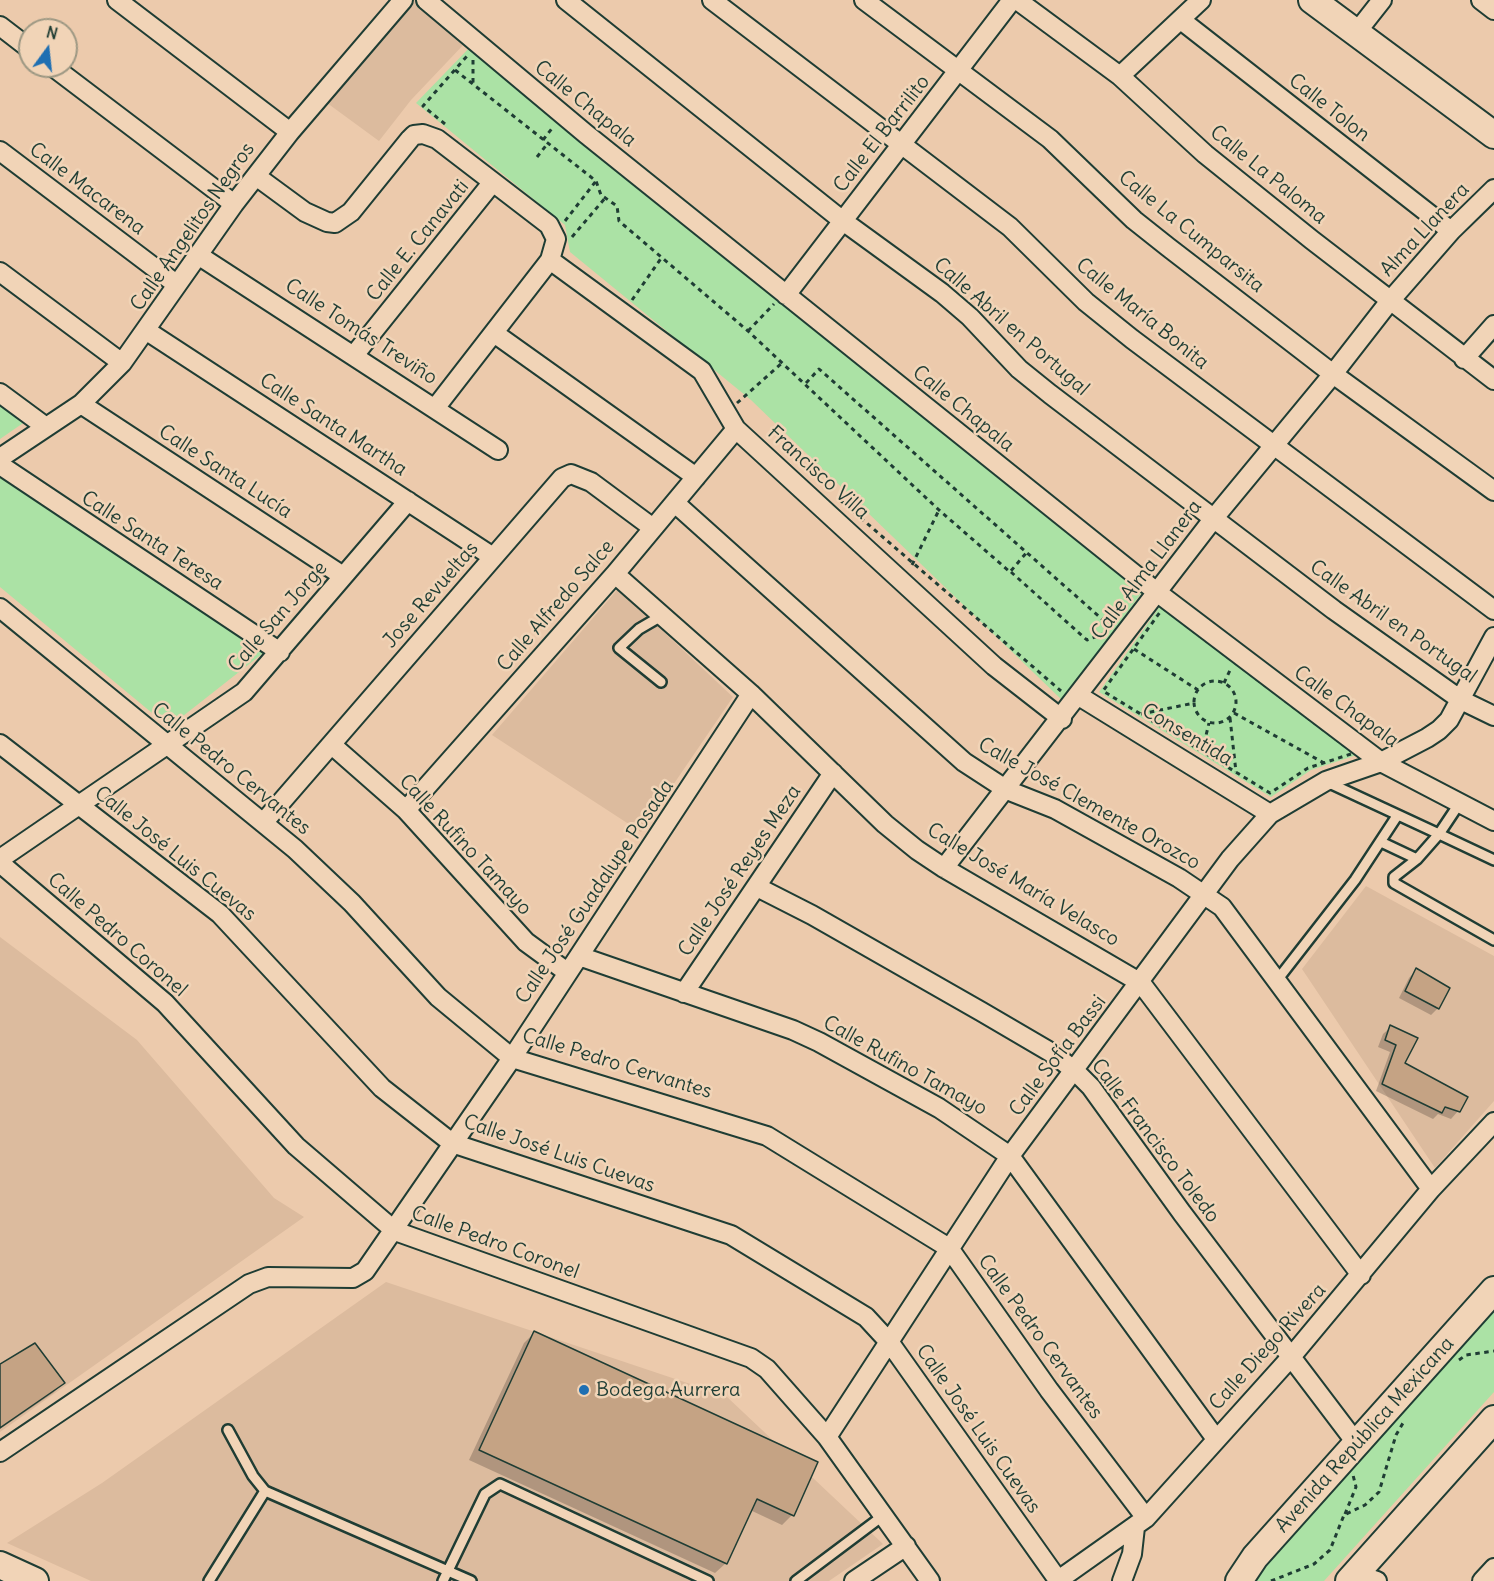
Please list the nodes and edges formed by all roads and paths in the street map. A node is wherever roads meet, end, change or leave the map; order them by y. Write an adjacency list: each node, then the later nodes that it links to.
1 (117, 0): 25 (street)
2 (403, 0): 25 (street, Calle Angelitos Negros)
3 (426, 0): 47 (street, Calle Chapala)
4 (566, 0): 39 (street, Calle Abril en Portugal)
5 (712, 0): 29 (street, Calle María Bonita)
6 (864, 0): 19 (street, Calle La Cumparsita)
7 (1012, 0): 19 (street, Calle El Barrilito)
8 (1017, 0): 20 (street, Calle La Paloma)
9 (1201, 0): 14 (street)
10 (1312, 0): 16 (main road)
11 (1382, 0): 16 (street)
12 (1481, 0): 13 (street)
13 (1494, 10)
14 (1181, 20): 20 (street); 40 (street, Calle Tolon)
15 (0, 26): 17 (street)
16 (1356, 33): 26 (main road)
17 (18, 40)
18 (473, 57): 22 (path)
19 (958, 72): 29 (street, Calle El Barrilito); 58 (street, Calle La Cumparsita)
20 (1119, 76): 48 (street, Calle La Paloma)
21 (68, 78): 37 (street)
22 (473, 85): 24 (path); 27 (path)
23 (560, 120): 27 (path)
24 (450, 128)
25 (290, 132): 32 (street, Calle Angelitos Negros)
26 (1494, 135)
27 (543, 140): 28 (path)
28 (548, 143): 31 (path); 33 (path)
29 (902, 147): 39 (street, Calle El Barrilito); 67 (street, Calle María Bonita)
30 (0, 151): 46 (street, Calle Macarena)
31 (537, 157)
32 (255, 176): 34 (street); 37 (street, Calle Angelitos Negros)
33 (596, 181): 36 (path); 38 (path)
34 (492, 183): 44 (street); 54 (street, Calle E. Canavati)
35 (1494, 189): 40 (street, Alma Llanera)
36 (606, 197): 41 (path); 43 (path)
37 (234, 204): 42 (street, Calle Angelitos Negros)
38 (564, 221)
39 (843, 221): 47 (street, Calle El Barrilito); 77 (street, Calle Abril en Portugal)
40 (1451, 231): 48 (street, Alma Llanera)
41 (571, 238)
42 (198, 255): 46 (street, Calle Angelitos Negros); 54 (street, Calle Tomás Treviño)
43 (662, 257): 49 (path); 52 (path)
44 (550, 260): 53 (street); 66 (street, Francisco Villa)
45 (0, 272): 57 (street)
46 (177, 284): 51 (street, Calle Angelitos Negros)
47 (783, 296): 52 (path); 85 (street, Calle Chapala)
48 (1389, 302): 55 (street, Calle La Paloma); 58 (street, Calle Alma Llanera)
49 (640, 308)
50 (1494, 325): 55 (street)
51 (147, 331): 57 (street, Calle Angelitos Negros); 74 (street, Calle Santa Martha)
52 (748, 331): 56 (path)
53 (494, 333): 64 (street); 71 (street)
54 (355, 354): 64 (street, Calle Tomás Treviño)
55 (1464, 359): 59 (street, Calle La Paloma)
56 (783, 362): 60 (path); 62 (path)
57 (122, 363): 63 (street, Calle Angelitos Negros)
58 (1333, 374): 67 (street, Calle Alma Llanera); 72 (street, Calle La Cumparsita)
59 (1494, 380)
60 (806, 383): 76 (path); 79 (path)
61 (0, 393): 65 (street)
62 (730, 396)
63 (81, 404): 65 (street, Calle Angelitos Negros); 84 (street, Calle Santa Lucía)
64 (436, 407): 68 (street, Calle Tomás Treviño)
65 (46, 427): 69 (street, Calle Angelitos Negros)
66 (736, 429): 71 (street, Calle Alfredo Salce); 104 (street, Francisco Villa)
67 (1274, 444): 77 (street, Calle Alma Llanera); 87 (street, Calle María Bonita)
68 (498, 450)
69 (0, 458)
70 (0, 465): 91 (street, Calle Santa Teresa)
71 (696, 477): 75 (street, Calle Alfredo Salce)
72 (1494, 491)
73 (832, 493): 81 (path)
74 (408, 501): 80 (street, Calle Santa Martha); 84 (street, Calle San Jorge)
75 (675, 503): 78 (street, Calle Alfredo Salce); 115 (street, Calle José Clemente Orozco)
76 (939, 510): 81 (path); 82 (path)
77 (1214, 518): 85 (street, Calle Alma Llanera); 98 (street, Calle Abril en Portugal)
78 (653, 528): 80 (street, Jose Revueltas); 83 (street, Calle Alfredo Salce)
79 (1027, 552): 82 (path); 82 (path)
80 (493, 557): 107 (street, Jose Revueltas)
81 (912, 565): 95 (path)
82 (1010, 572)
83 (615, 574): 88 (street, Calle José María Velasco); 118 (street, Calle Alfredo Salce)
84 (343, 576): 91 (street, Calle San Jorge)
85 (1158, 593): 95 (street, Calle Alma Llanera); 110 (street, Calle Chapala)
86 (0, 608): 108 (street, Calle Pedro Cervantes)
87 (1494, 610)
88 (663, 615): 93 (lane); 97 (street, Calle José María Velasco)
89 (1494, 638): 98 (street, Calle Sofía Bassi)
90 (1134, 649): 92 (path); 96 (path); 101 (path)
91 (280, 652): 108 (street, Calle San Jorge)
92 (1234, 662): 94 (path); 111 (path)
93 (661, 682)
94 (1224, 683): 96 (path); 100 (path)
95 (1073, 690): 104 (street, Calle Alma Llanera); 119 (street, Consentida)
96 (1198, 690): 99 (path)
97 (751, 694): 113 (street, Calle José María Velasco); 132 (street, Calle José Guadalupe Posada)
98 (1461, 700): 102 (street, Calle Abril en Portugal); 110 (street, Calle Sofía Bassi)
99 (1194, 703): 101 (path); 105 (path)
100 (1234, 712): 103 (path); 111 (path)
101 (1141, 714): 109 (path)
102 (1494, 716)
103 (1230, 718): 105 (path); 112 (path)
104 (1062, 719): 115 (street, Calle Alma Llanera)
105 (1209, 723): 109 (path)
106 (0, 744): 117 (street, Calle José Luis Cuevas)
107 (332, 745): 118 (street, Calle Rufino Tamayo); 122 (street, Jose Revueltas)
108 (166, 746): 117 (street, Calle San Jorge); 122 (street, Calle Pedro Cervantes)
109 (1202, 752): 112 (path)
110 (1381, 762): 114 (street, Calle Sofía Bassi); 116 (street, Calle Chapala)
111 (1324, 763): 112 (path)
112 (1236, 772)
113 (833, 773): 128 (street, Calle José María Velasco); 129 (street, Calle José Reyes Meza)
114 (1326, 782): 119 (street, Calle Sofía Bassi); 120 (lane)
115 (1007, 790): 128 (street, Calle Alma Llanera); 130 (street, Calle José Clemente Orozco)
116 (1459, 804): 121 (street, Calle Chapala); 123 (lane)
117 (79, 805): 127 (street, Calle San Jorge); 140 (street, Calle José Luis Cuevas)
118 (406, 810): 133 (street, Calle Rufino Tamayo)
119 (1270, 814): 130 (street, Calle Sofía Bassi)
120 (1397, 816): 123 (lane); 124 (lane)
121 (1494, 821)
122 (263, 823): 137 (street, Calle Pedro Cervantes)
123 (1439, 834): 125 (lane); 126 (lane)
124 (1381, 842): 125 (lane); 134 (lane)
125 (1417, 859): 131 (lane)
126 (1494, 860)
127 (0, 861): 143 (street, Calle Pedro Coronel)
128 (944, 868): 135 (street, Calle José María Velasco)
129 (757, 887): 136 (street, Calle José Reyes Meza); 138 (street, Calle Francisco Toledo)
130 (1205, 894): 134 (street, Calle José Clemente Orozco); 135 (street, Calle Sofía Bassi)
131 (1494, 940)
132 (579, 956): 133 (street, Calle José Guadalupe Posada); 136 (street, Calle Rufino Tamayo)
133 (567, 972): 137 (street, Calle José Guadalupe Posada)
134 (1278, 979): 142 (street, Calle José Clemente Orozco)
135 (1141, 983): 138 (street, Calle Sofía Bassi); 145 (street, Calle José María Velasco)
136 (684, 993): 141 (street, Calle Rufino Tamayo)
137 (512, 1058): 140 (street, Calle José Guadalupe Posada); 144 (street, Calle Pedro Cervantes)
138 (1075, 1071): 141 (street, Calle Sofía Bassi); 149 (street, Calle Francisco Toledo)
139 (1494, 1122): 142 (street, Calle Diego Rivera)
140 (452, 1143): 143 (street, Calle José Guadalupe Posada); 147 (street, Calle José Luis Cuevas)
141 (1010, 1156): 144 (street, Calle Sofía Bassi); 155 (street, Calle Rufino Tamayo)
142 (1431, 1189): 145 (street, Calle Diego Rivera)
143 (395, 1231): 154 (street, Calle Pedro Coronel); 157 (street, Calle José Guadalupe Posada)
144 (949, 1248): 147 (street, Calle Sofía Bassi); 162 (street, Calle Pedro Cervantes)
145 (1361, 1275): 149 (street, Calle Diego Rivera)
146 (1494, 1290): 156 (main road, Avenida República Mexicana)
147 (890, 1343): 154 (street, Calle Sofía Bassi); 176 (street, Calle José Luis Cuevas)
148 (1494, 1351): 150 (path)
149 (1291, 1357): 155 (street, Calle Diego Rivera); 156 (street, Calle Francisco Toledo)
150 (1458, 1362)
151 (1494, 1419): 167 (main road)
152 (1406, 1420): 161 (path)
153 (228, 1430): 159 (lane)
154 (827, 1437): 160 (street, Calle Pedro Coronel)
155 (1216, 1439): 162 (street, Calle Diego Rivera)
156 (1358, 1444): 178 (main road, Avenida República Mexicana)
157 (0, 1452)
158 (1349, 1469): 161 (path)
159 (265, 1491): 166 (lane); 169 (lane)
160 (884, 1515): 163 (street, Calle Pedro Coronel); 173 (lane)
161 (1344, 1515): 179 (path)
162 (1141, 1522): 176 (street, Calle Diego Rivera); 177 (street)
163 (906, 1546): 174 (street); 175 (street, Calle Pedro Coronel)
164 (0, 1565): 168 (main road)
165 (1494, 1568): 180 (street)
166 (448, 1571): 170 (lane); 171 (lane); 172 (lane)
167 (1361, 1579)
168 (35, 1581)
169 (209, 1581)
170 (443, 1581)
171 (471, 1581)
172 (708, 1581)
173 (796, 1581)
174 (854, 1581)
175 (930, 1581)
176 (1058, 1581)
177 (1122, 1581)
178 (1239, 1581)
179 (1271, 1581)
180 (1482, 1581)

